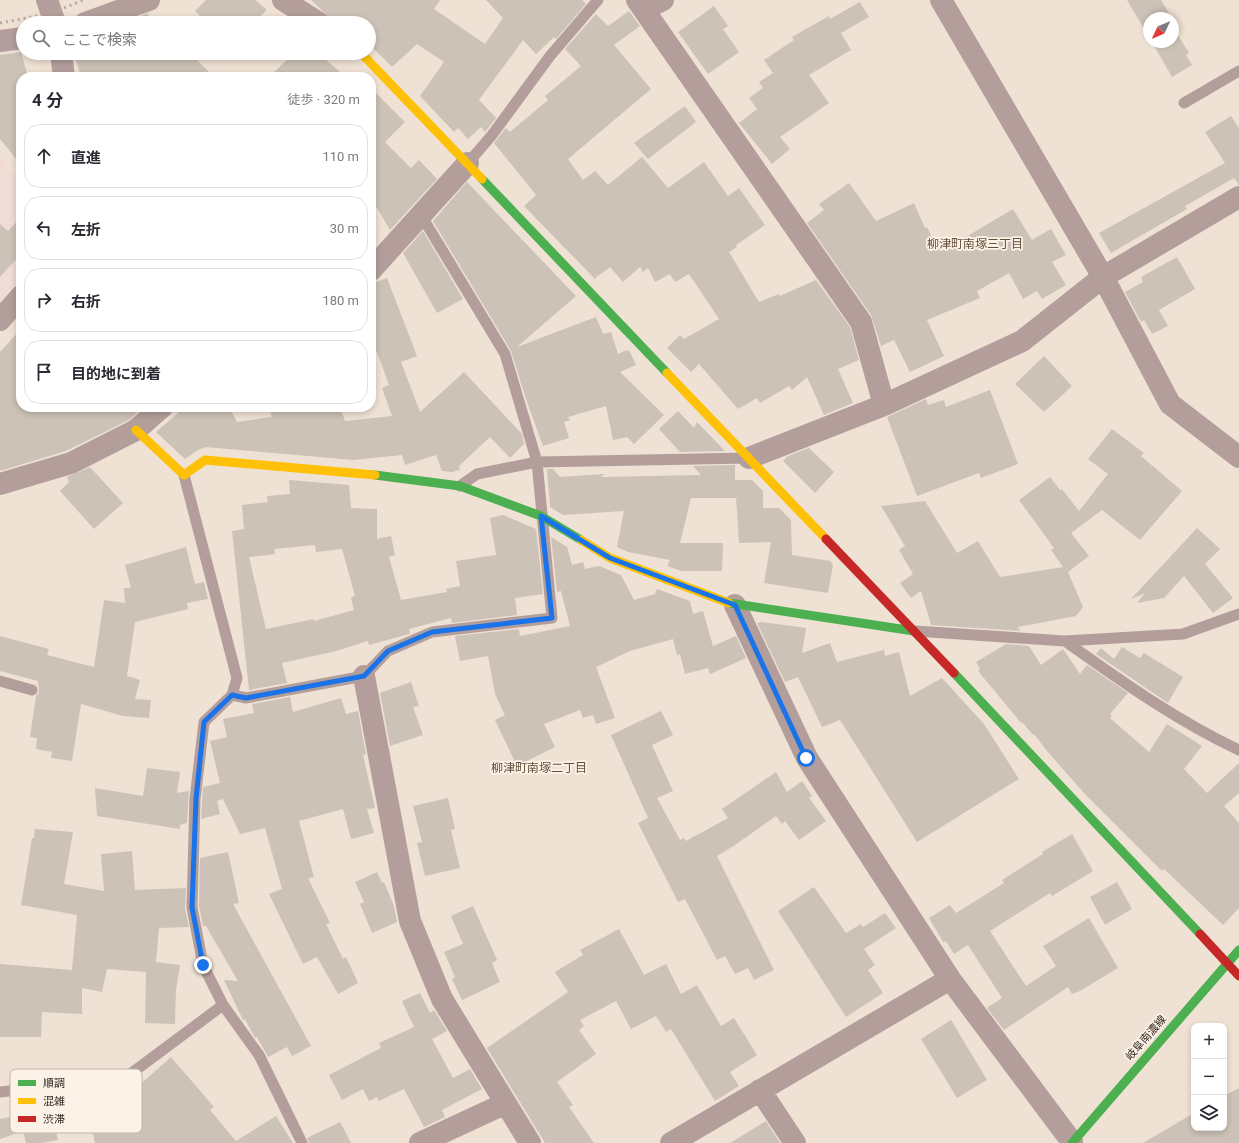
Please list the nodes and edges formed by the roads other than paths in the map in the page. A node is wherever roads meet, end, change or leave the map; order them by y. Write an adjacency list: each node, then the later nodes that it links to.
1 (47, 0): 7 (street)
2 (149, 0): 8 (street)
3 (283, 0): 9 (street)
4 (598, 0): 17 (lane)
5 (941, 0): 21 (street)
6 (648, 3): 24 (street)
7 (53, 16)
8 (104, 16)
9 (308, 16)
10 (16, 39): 11 (street)
11 (0, 41)
12 (62, 60): 15 (street)
13 (368, 60): 17 (street)
14 (1239, 71): 16 (lane)
15 (63, 72)
16 (1184, 103)
17 (468, 163): 19 (street); 28 (street)
18 (1239, 196): 21 (street)
19 (421, 215): 20 (street); 29 (lane)
20 (376, 264)
21 (1103, 276): 24 (street); 27 (street)
22 (16, 302): 23 (street)
23 (0, 320)
24 (884, 405): 28 (street)
25 (155, 412): 26 (street)
26 (136, 430): 30 (street); 31 (street)
27 (1239, 457)
28 (749, 458): 29 (lane); 36 (street)
29 (538, 462): 32 (lane); 33 (lane)
30 (184, 475): 32 (street); 41 (lane)
31 (0, 484)
32 (460, 486): 33 (street)
33 (541, 516): 34 (street); 38 (lane)
34 (735, 605): 36 (street); 46 (street)
35 (1239, 614): 37 (lane)
36 (914, 631): 37 (lane); 44 (street)
37 (1065, 641): 42 (lane)
38 (364, 676): 41 (lane); 52 (street)
39 (0, 682): 40 (lane)
40 (32, 690)
41 (232, 695): 47 (lane)
42 (1239, 750)
43 (1239, 950): 44 (street, 岐阜南濃線)
44 (1227, 962): 45 (street); 58 (street, 岐阜南濃線)
45 (1239, 976)
46 (950, 979): 49 (street); 58 (street)
47 (223, 1005): 48 (lane); 53 (lane)
48 (137, 1069)
49 (760, 1090): 56 (street); 57 (street)
50 (10, 1091): 51 (lane)
51 (0, 1092)
52 (504, 1104): 54 (street); 55 (street)
53 (302, 1143)
54 (420, 1143)
55 (530, 1143)
56 (671, 1143)
57 (795, 1143)
58 (1072, 1143)

